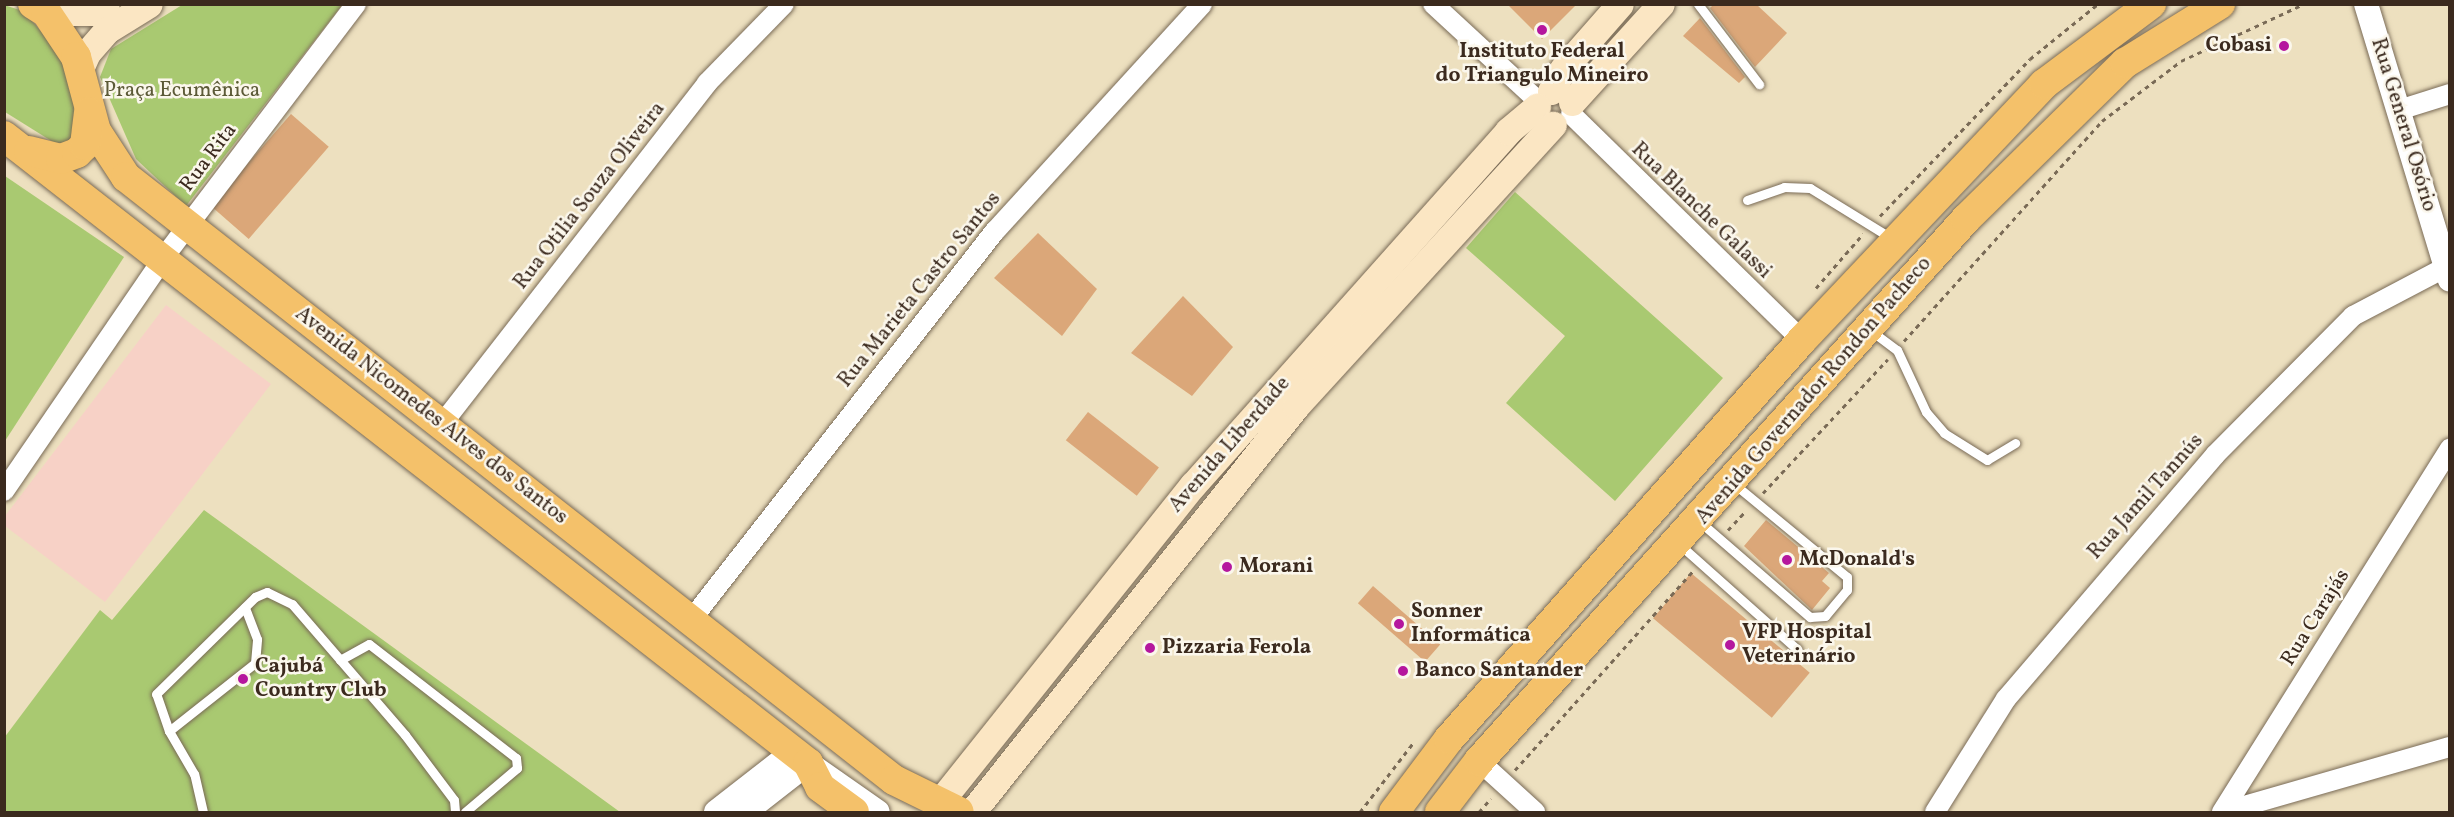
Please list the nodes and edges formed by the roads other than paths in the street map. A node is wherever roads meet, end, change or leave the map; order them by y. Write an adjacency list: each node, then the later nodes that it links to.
1 (106, 4): 13 (main road)
2 (149, 4): 14 (main road)
3 (356, 4): 22 (street, Rua Rita)
4 (784, 4): 28 (street, Rua Otilia Souza Oliveira)
5 (1202, 4): 38 (street, Rua Marieta Castro Santos)
6 (1433, 4): 17 (street)
7 (1620, 4): 17 (main road, Avenida Liberdade)
8 (1661, 4): 17 (main road, Avenida Liberdade)
9 (1698, 4): 15 (lane)
10 (2220, 4): 26 (main road, Avenida Governador Rondon Pacheco)
11 (2366, 4): 19 (street, Rua General Osório)
12 (2150, 5): 23 (main road, Avenida Governador Rondon Pacheco)
13 (40, 8): 14 (main road, Avenida Nicomedes Alves dos Santos)
14 (79, 71): 18 (main road, Avenida Nicomedes Alves dos Santos)
15 (1759, 84)
16 (2450, 94): 19 (street)
17 (1550, 104): 27 (street, Rua Blanche Galassi); 34 (main road, Avenida Liberdade); 36 (main road, Avenida Liberdade)
18 (89, 105): 20 (main road); 22 (main road, Avenida Nicomedes Alves dos Santos)
19 (2399, 110): 25 (street, Rua General Osório)
20 (14, 143): 24 (main road, Avenida Nicomedes Alves dos Santos)
21 (1747, 200): 23 (lane)
22 (188, 225): 24 (street, Rua Rita); 28 (main road, Avenida Nicomedes Alves dos Santos)
23 (1895, 242): 27 (main road, Avenida Governador Rondon Pacheco)
24 (164, 257): 31 (street, Rua Rita); 43 (main road, Avenida Nicomedes Alves dos Santos)
25 (2448, 273): 57 (street, Rua Jamil Tannús)
26 (1868, 329): 29 (lane); 32 (main road, Avenida Governador Rondon Pacheco)
27 (1802, 340): 54 (main road, Avenida Governador Rondon Pacheco)
28 (442, 424): 38 (main road, Avenida Nicomedes Alves dos Santos)
29 (2015, 443)
30 (2450, 449): 58 (street, Rua Carajás)
31 (4, 491)
32 (1744, 493): 33 (main road, Avenida Governador Rondon Pacheco); 33 (lane)
33 (1709, 530): 35 (main road, Avenida Governador Rondon Pacheco)
34 (1154, 536): 36 (main road); 45 (main road, Avenida Liberdade)
35 (1690, 553): 39 (lane); 44 (main road, Avenida Governador Rondon Pacheco)
36 (1178, 554): 53 (main road, Avenida Liberdade)
37 (245, 607): 40 (lane); 41 (lane); 41 (lane)
38 (691, 620): 45 (main road, Avenida Nicomedes Alves dos Santos)
39 (1798, 650)
40 (340, 660): 47 (lane); 48 (lane)
41 (169, 731): 46 (lane)
42 (2450, 747): 58 (street)
43 (801, 757): 49 (street); 50 (street); 51 (main road, Avenida Nicomedes Alves dos Santos); 52 (street, Avenida Nicomedes Alves dos Santos)
44 (1479, 761): 55 (main road, Avenida Governador Rondon Pacheco); 56 (street)
45 (943, 808)
46 (203, 813)
47 (455, 813)
48 (465, 813)
49 (716, 813)
50 (745, 813)
51 (854, 813)
52 (879, 813)
53 (972, 813)
54 (1394, 813)
55 (1440, 813)
56 (1535, 813)
57 (1935, 813)
58 (2222, 813)

